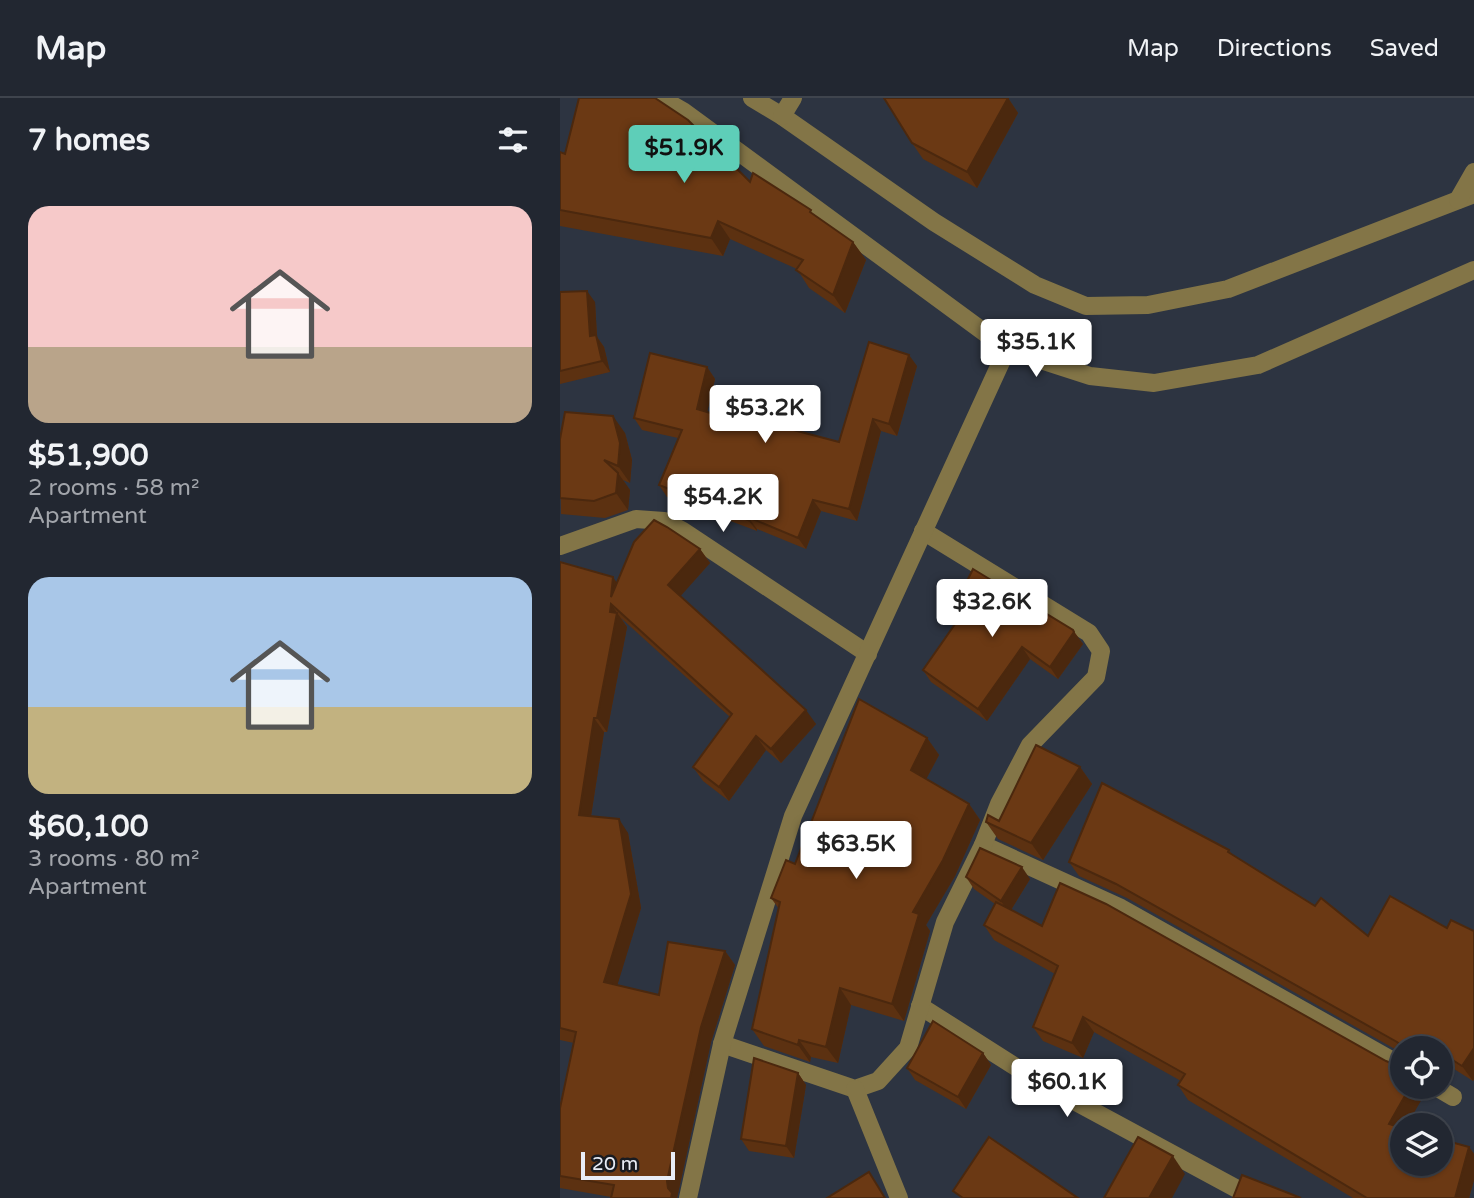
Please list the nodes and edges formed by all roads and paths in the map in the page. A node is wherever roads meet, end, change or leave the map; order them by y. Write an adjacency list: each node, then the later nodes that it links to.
1 (660, 98): 8 (street)
2 (751, 98): 4 (street)
3 (793, 98): 4 (street)
4 (782, 116): 6 (street)
5 (1474, 172): 6 (street)
6 (1466, 197)
7 (1474, 270): 8 (street)
8 (1007, 349): 9 (street)
9 (923, 531): 11 (street); 12 (street)
10 (560, 546): 11 (street)
11 (868, 654): 14 (street)
12 (983, 845): 13 (street); 15 (street)
13 (920, 1006): 16 (street); 17 (street)
14 (722, 1044): 16 (street); 18 (street)
15 (1390, 1059)
16 (855, 1089): 19 (street)
17 (1239, 1190)
18 (688, 1198)
19 (899, 1198)

